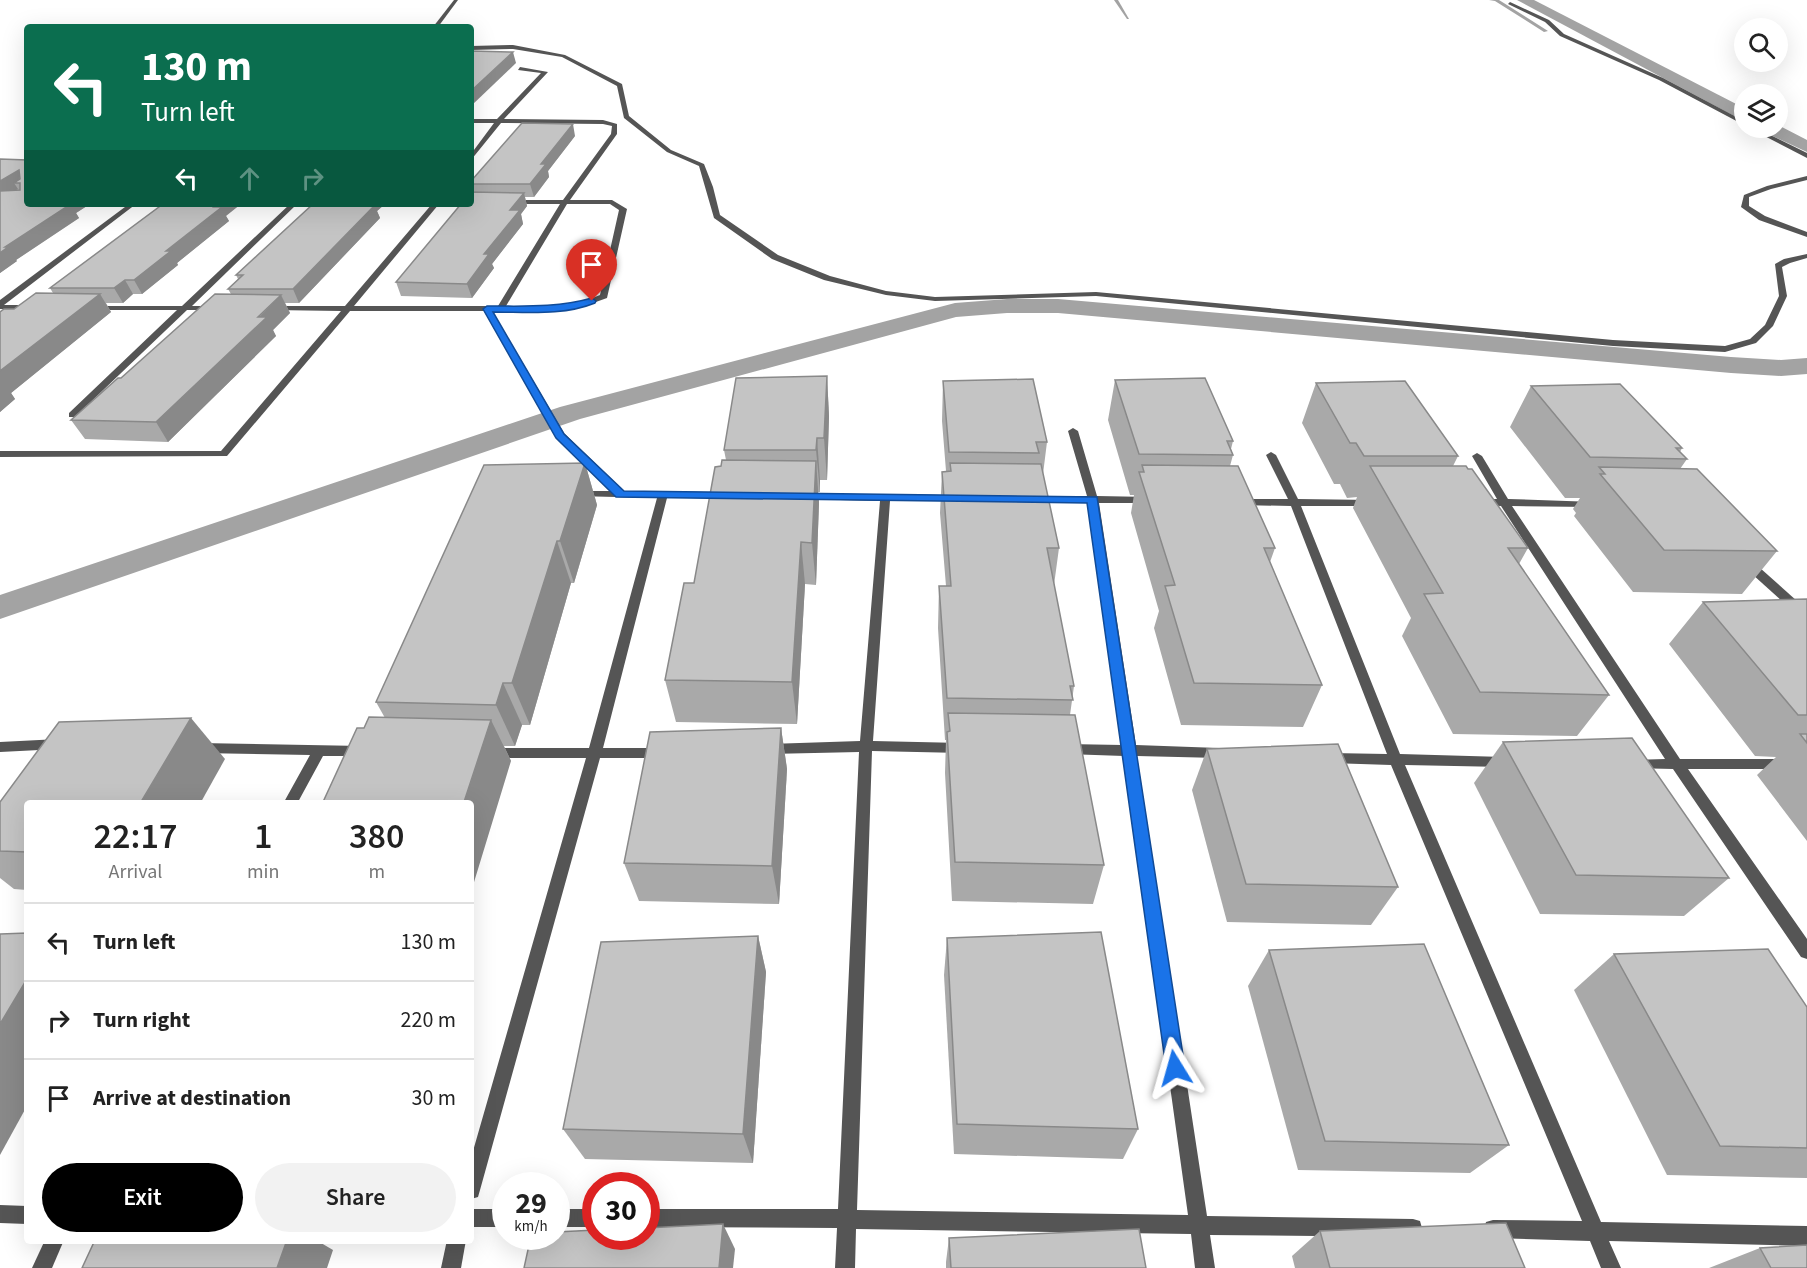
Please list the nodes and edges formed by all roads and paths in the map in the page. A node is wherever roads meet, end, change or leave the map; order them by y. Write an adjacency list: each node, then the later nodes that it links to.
1 (456, 0): 3 (street)
2 (1510, 3): 6 (street)
3 (437, 24)
4 (474, 48): 19 (street)
5 (520, 69): 8 (street)
6 (1734, 118)
7 (474, 121): 8 (street)
8 (499, 121): 10 (street); 14 (street)
9 (1772, 138): 11 (street)
10 (474, 154)
11 (1807, 156)
12 (1807, 178): 18 (street)
13 (506, 202): 14 (street)
14 (565, 202): 28 (street); 28 (street)
15 (130, 207): 20 (street)
16 (291, 207): 23 (street)
17 (433, 207): 26 (street)
18 (1807, 235)
19 (1807, 256)
20 (0, 306): 21 (street)
21 (46, 307)
22 (80, 308): 23 (street)
23 (183, 308): 24 (street); 29 (street)
24 (230, 308)
25 (265, 308): 26 (street)
26 (347, 308): 27 (street); 31 (street)
27 (487, 309): 28 (street); 35 (street)
28 (500, 309)
29 (72, 415)
30 (1073, 431): 42 (street)
31 (0, 454)
32 (1270, 455): 47 (street)
33 (1477, 456): 46 (street)
34 (562, 494): 35 (street)
35 (621, 494): 36 (street)
36 (663, 494): 37 (street); 65 (street)
37 (734, 495)
38 (792, 496): 39 (street)
39 (885, 498): 40 (street); 53 (street)
40 (966, 498)
41 (1024, 499): 42 (street)
42 (1093, 499): 43 (street); 59 (street)
43 (1164, 501)
44 (1224, 502): 47 (street)
45 (1469, 502): 46 (street)
46 (1504, 502): 49 (street); 71 (street)
47 (1295, 503): 48 (street); 67 (street)
48 (1388, 503)
49 (1606, 505)
50 (1738, 554): 51 (street)
51 (1807, 617)
52 (73, 744): 54 (street)
53 (866, 746): 56 (street); 58 (street); 77 (street)
54 (0, 747)
55 (190, 747): 60 (street)
56 (974, 748)
57 (1057, 749): 59 (street)
58 (760, 750)
59 (1129, 750): 64 (street); 81 (street)
60 (319, 751): 61 (street); 72 (street)
61 (379, 752)
62 (677, 752): 65 (street)
63 (474, 753): 65 (street)
64 (1233, 754)
65 (594, 755): 74 (street)
66 (1315, 758): 67 (street)
67 (1396, 761): 68 (street); 84 (street)
68 (1513, 762)
69 (1619, 764): 71 (street)
70 (1807, 764): 71 (street)
71 (1677, 765): 73 (street)
72 (292, 800)
73 (1807, 952)
74 (474, 1179)
75 (0, 1214): 76 (street)
76 (24, 1215)
77 (846, 1217): 80 (street); 81 (street); 90 (street)
78 (474, 1218): 79 (street)
79 (492, 1218)
80 (660, 1218)
81 (1198, 1226): 82 (street); 91 (street)
82 (1432, 1228)
83 (1478, 1229): 84 (street)
84 (1595, 1230): 85 (street); 92 (street)
85 (1807, 1236)
86 (53, 1244): 88 (street)
87 (457, 1244): 89 (street)
88 (42, 1268)
89 (451, 1268)
90 (845, 1268)
91 (1204, 1268)
92 (1611, 1268)

